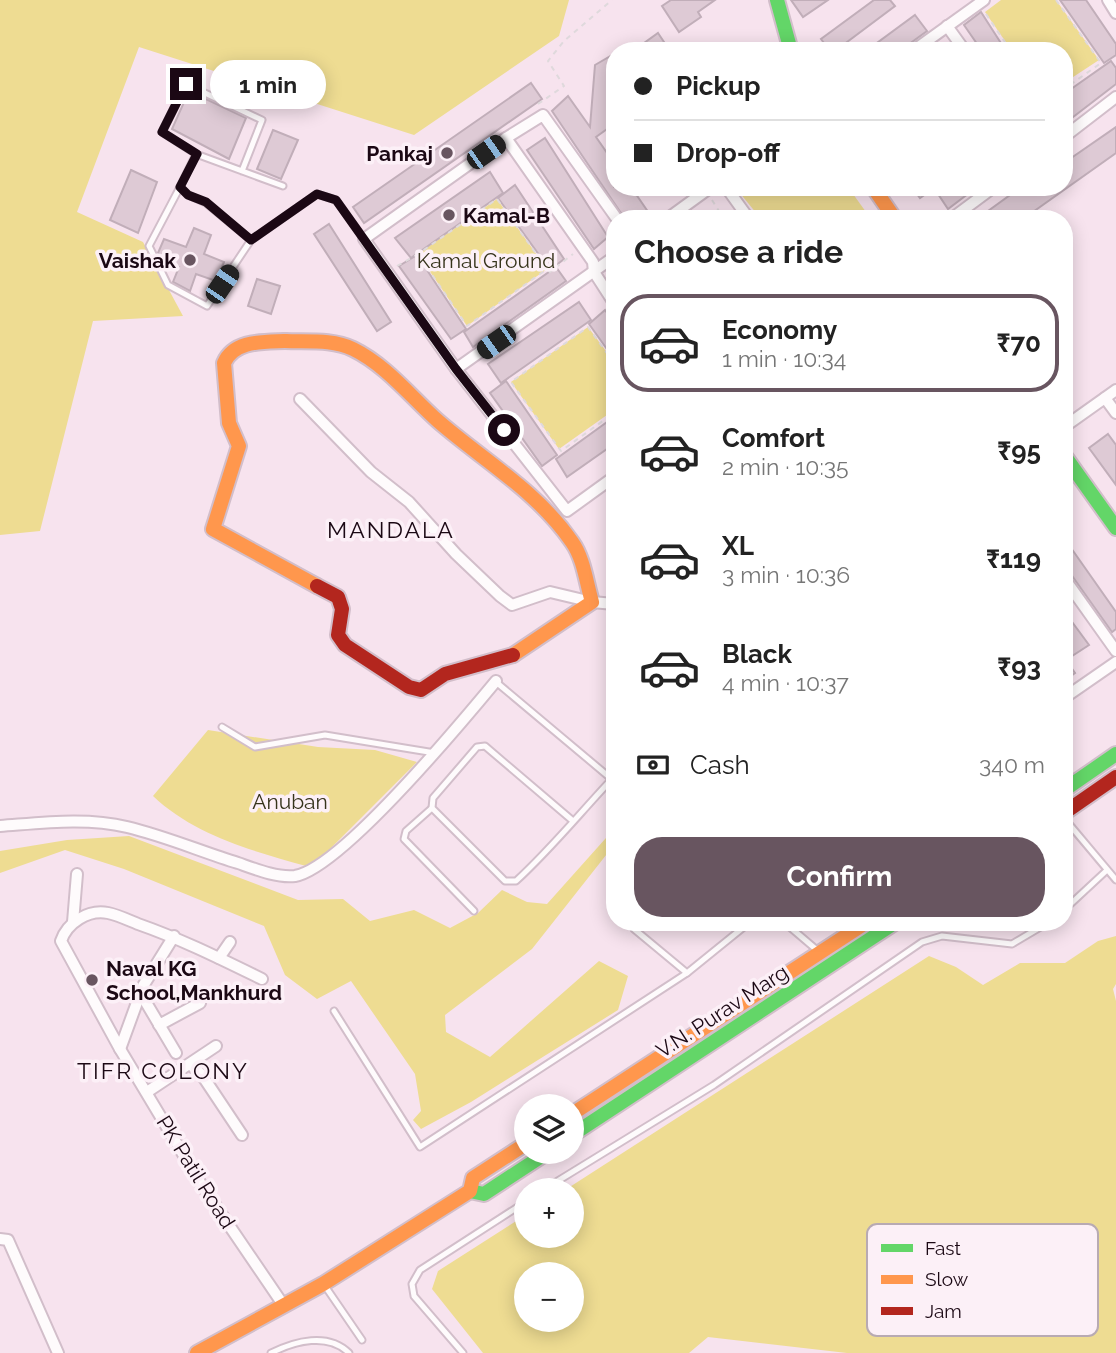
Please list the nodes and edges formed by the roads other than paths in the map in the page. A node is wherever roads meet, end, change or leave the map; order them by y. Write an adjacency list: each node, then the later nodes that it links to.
1 (777, 0): 6 (street)
2 (1108, 0): 4 (street)
3 (981, 2): 5 (street)
4 (1116, 13)
5 (947, 26): 7 (street); 8 (street)
6 (789, 42)
7 (926, 42)
8 (959, 42)
9 (1116, 97): 10 (street)
10 (1073, 130)
11 (506, 138): 18 (street); 21 (street); 24 (street)
12 (197, 154): 13 (lane); 13 (lane); 15 (lane)
13 (242, 171): 14 (lane)
14 (283, 186)
15 (180, 187): 22 (lane); 22 (lane)
16 (698, 196): 19 (street)
17 (982, 196): 20 (street)
18 (611, 210)
19 (679, 210)
20 (963, 210)
21 (364, 239): 22 (lane); 26 (street)
22 (251, 240)
23 (606, 263): 24 (street)
24 (594, 272): 25 (street); 26 (street)
25 (606, 291)
26 (456, 369): 33 (street)
27 (1116, 390): 28 (street)
28 (1105, 398): 30 (street); 31 (street)
29 (300, 400): 36 (street)
30 (1116, 413)
31 (1073, 421)
32 (1073, 468): 34 (street)
33 (606, 483)
34 (1116, 528)
35 (1073, 591): 38 (street)
36 (592, 602): 36 (street); 37 (street)
37 (606, 603)
38 (1116, 651)
39 (1116, 662): 41 (street)
40 (496, 681): 43 (street); 45 (lane)
41 (1073, 692)
42 (222, 727): 43 (lane)
43 (435, 753): 52 (street)
44 (1116, 754): 47 (street)
45 (606, 774)
46 (1116, 777): 50 (street)
47 (1073, 784)
48 (606, 787): 51 (lane)
49 (432, 808): 51 (lane); 51 (lane); 58 (lane)
50 (1073, 808)
51 (573, 821)
52 (0, 826)
53 (1073, 827): 54 (lane)
54 (1107, 871): 56 (lane); 57 (lane)
55 (77, 874): 59 (street)
56 (1116, 880)
57 (1073, 902)
58 (474, 911)
59 (73, 922): 66 (street); 79 (street, PK Patil Road)
60 (636, 931): 70 (lane)
61 (739, 931): 70 (lane)
62 (794, 931): 68 (lane)
63 (853, 931): 68 (street, V.N. Purav Marg)
64 (882, 931): 73 (street, V.N. Purav Marg)
65 (1034, 931): 88 (lane)
66 (174, 936): 69 (street); 74 (street)
67 (230, 942): 69 (street)
68 (820, 953): 71 (street, V.N. Purav Marg)
69 (219, 958): 72 (street)
70 (687, 972): 76 (lane)
71 (790, 972): 73 (street); 83 (street, V.N. Purav Marg)
72 (262, 979)
73 (800, 985): 84 (street, V.N. Purav Marg)
74 (141, 994): 77 (street); 79 (street)
75 (200, 1003): 77 (street)
76 (334, 1011)
77 (159, 1025): 80 (street)
78 (216, 1046): 81 (street)
79 (120, 1049): 82 (street, PK Patil Road)
80 (176, 1053)
81 (191, 1064): 82 (street); 85 (street)
82 (146, 1091): 93 (street, PK Patil Road)
83 (584, 1106)
84 (584, 1127)
85 (242, 1135)
86 (514, 1151): 89 (street)
87 (530, 1164): 89 (street)
88 (563, 1178)
89 (470, 1191): 92 (street)
90 (514, 1209): 99 (lane)
91 (0, 1239): 95 (street)
92 (323, 1284): 93 (street); 94 (lane)
93 (284, 1306): 96 (street)
94 (362, 1340)
95 (58, 1353)
96 (197, 1353)
97 (271, 1353): 98 (lane)
98 (349, 1353)
99 (463, 1353)

